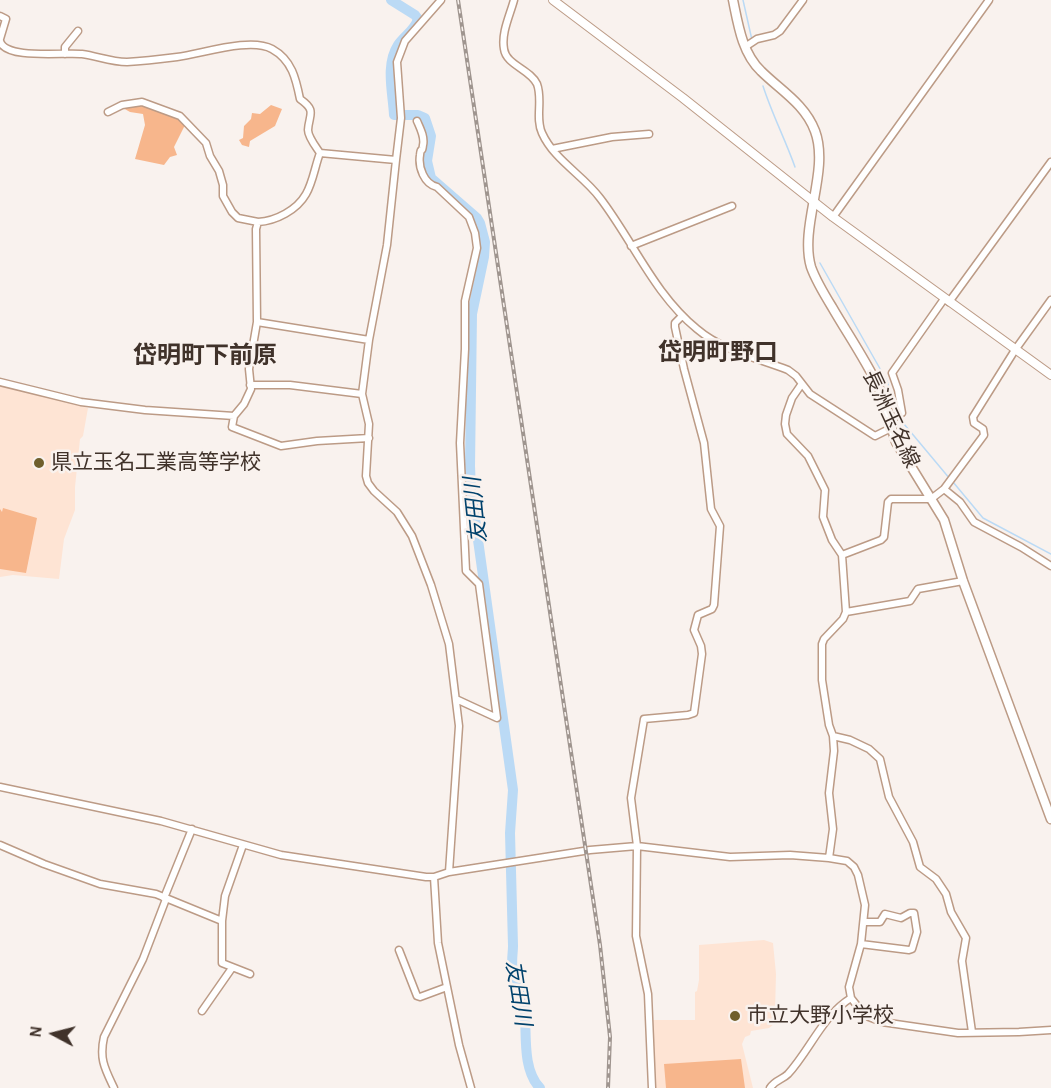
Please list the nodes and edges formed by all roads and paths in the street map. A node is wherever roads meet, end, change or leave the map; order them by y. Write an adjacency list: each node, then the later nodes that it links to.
1 (441, 0): 17 (street)
2 (514, 0): 15 (street)
3 (552, 0): 19 (street)
4 (733, 0): 10 (main road, 長洲玉名線)
5 (803, 0): 10 (street)
6 (989, 0): 21 (street)
7 (0, 16): 9 (street)
8 (78, 32): 11 (street)
9 (0, 40): 11 (street)
10 (745, 47): 19 (main road, 長洲玉名線)
11 (65, 54): 16 (street)
12 (108, 112): 22 (street)
13 (417, 121): 44 (street)
14 (649, 134): 15 (street)
15 (552, 149): 23 (street)
16 (320, 153): 17 (street); 22 (street)
17 (396, 160): 28 (street)
18 (1051, 162): 25 (street)
19 (813, 201): 21 (street); 36 (main road, 長洲玉名線)
20 (732, 206): 23 (street)
21 (832, 217): 25 (street)
22 (258, 222): 27 (street)
23 (631, 246): 26 (street)
24 (1051, 300): 29 (street)
25 (946, 301): 29 (street); 36 (street)
26 (682, 316): 33 (street); 51 (street)
27 (257, 322): 28 (street); 32 (street)
28 (369, 340): 34 (street)
29 (1015, 350): 30 (street); 38 (street)
30 (1051, 375)
31 (0, 382): 35 (street)
32 (250, 385): 34 (street); 35 (street)
33 (801, 385): 36 (street); 40 (street)
34 (362, 394): 37 (street)
35 (234, 416): 37 (street)
36 (894, 420): 39 (main road, 長洲玉名線)
37 (369, 438): 44 (street)
38 (944, 489): 39 (street); 41 (street)
39 (931, 499): 40 (street); 42 (main road, 長洲玉名線)
40 (842, 555): 43 (street)
41 (1051, 566)
42 (963, 580): 43 (street); 47 (main road, 長洲玉名線)
43 (846, 612): 45 (street)
44 (456, 699): 53 (street)
45 (833, 736): 52 (street); 66 (street)
46 (0, 787): 48 (street)
47 (1051, 819)
48 (192, 829): 50 (street); 55 (street)
49 (0, 845): 55 (street)
50 (243, 845): 54 (street); 56 (street)
51 (637, 846): 52 (street); 53 (street); 69 (street)
52 (829, 858): 57 (street)
53 (449, 872): 54 (street)
54 (434, 877): 62 (street)
55 (165, 898): 56 (street); 67 (street)
56 (222, 921): 60 (street)
57 (864, 922): 58 (street); 58 (street)
58 (861, 944): 63 (street)
59 (399, 950): 62 (street)
60 (232, 968): 61 (street); 64 (street)
61 (250, 974)
62 (447, 987): 68 (street)
63 (851, 998): 66 (street); 70 (street)
64 (202, 1011)
65 (1051, 1030): 66 (street)
66 (972, 1032)
67 (114, 1088)
68 (471, 1088)
69 (652, 1088)
70 (770, 1088)

